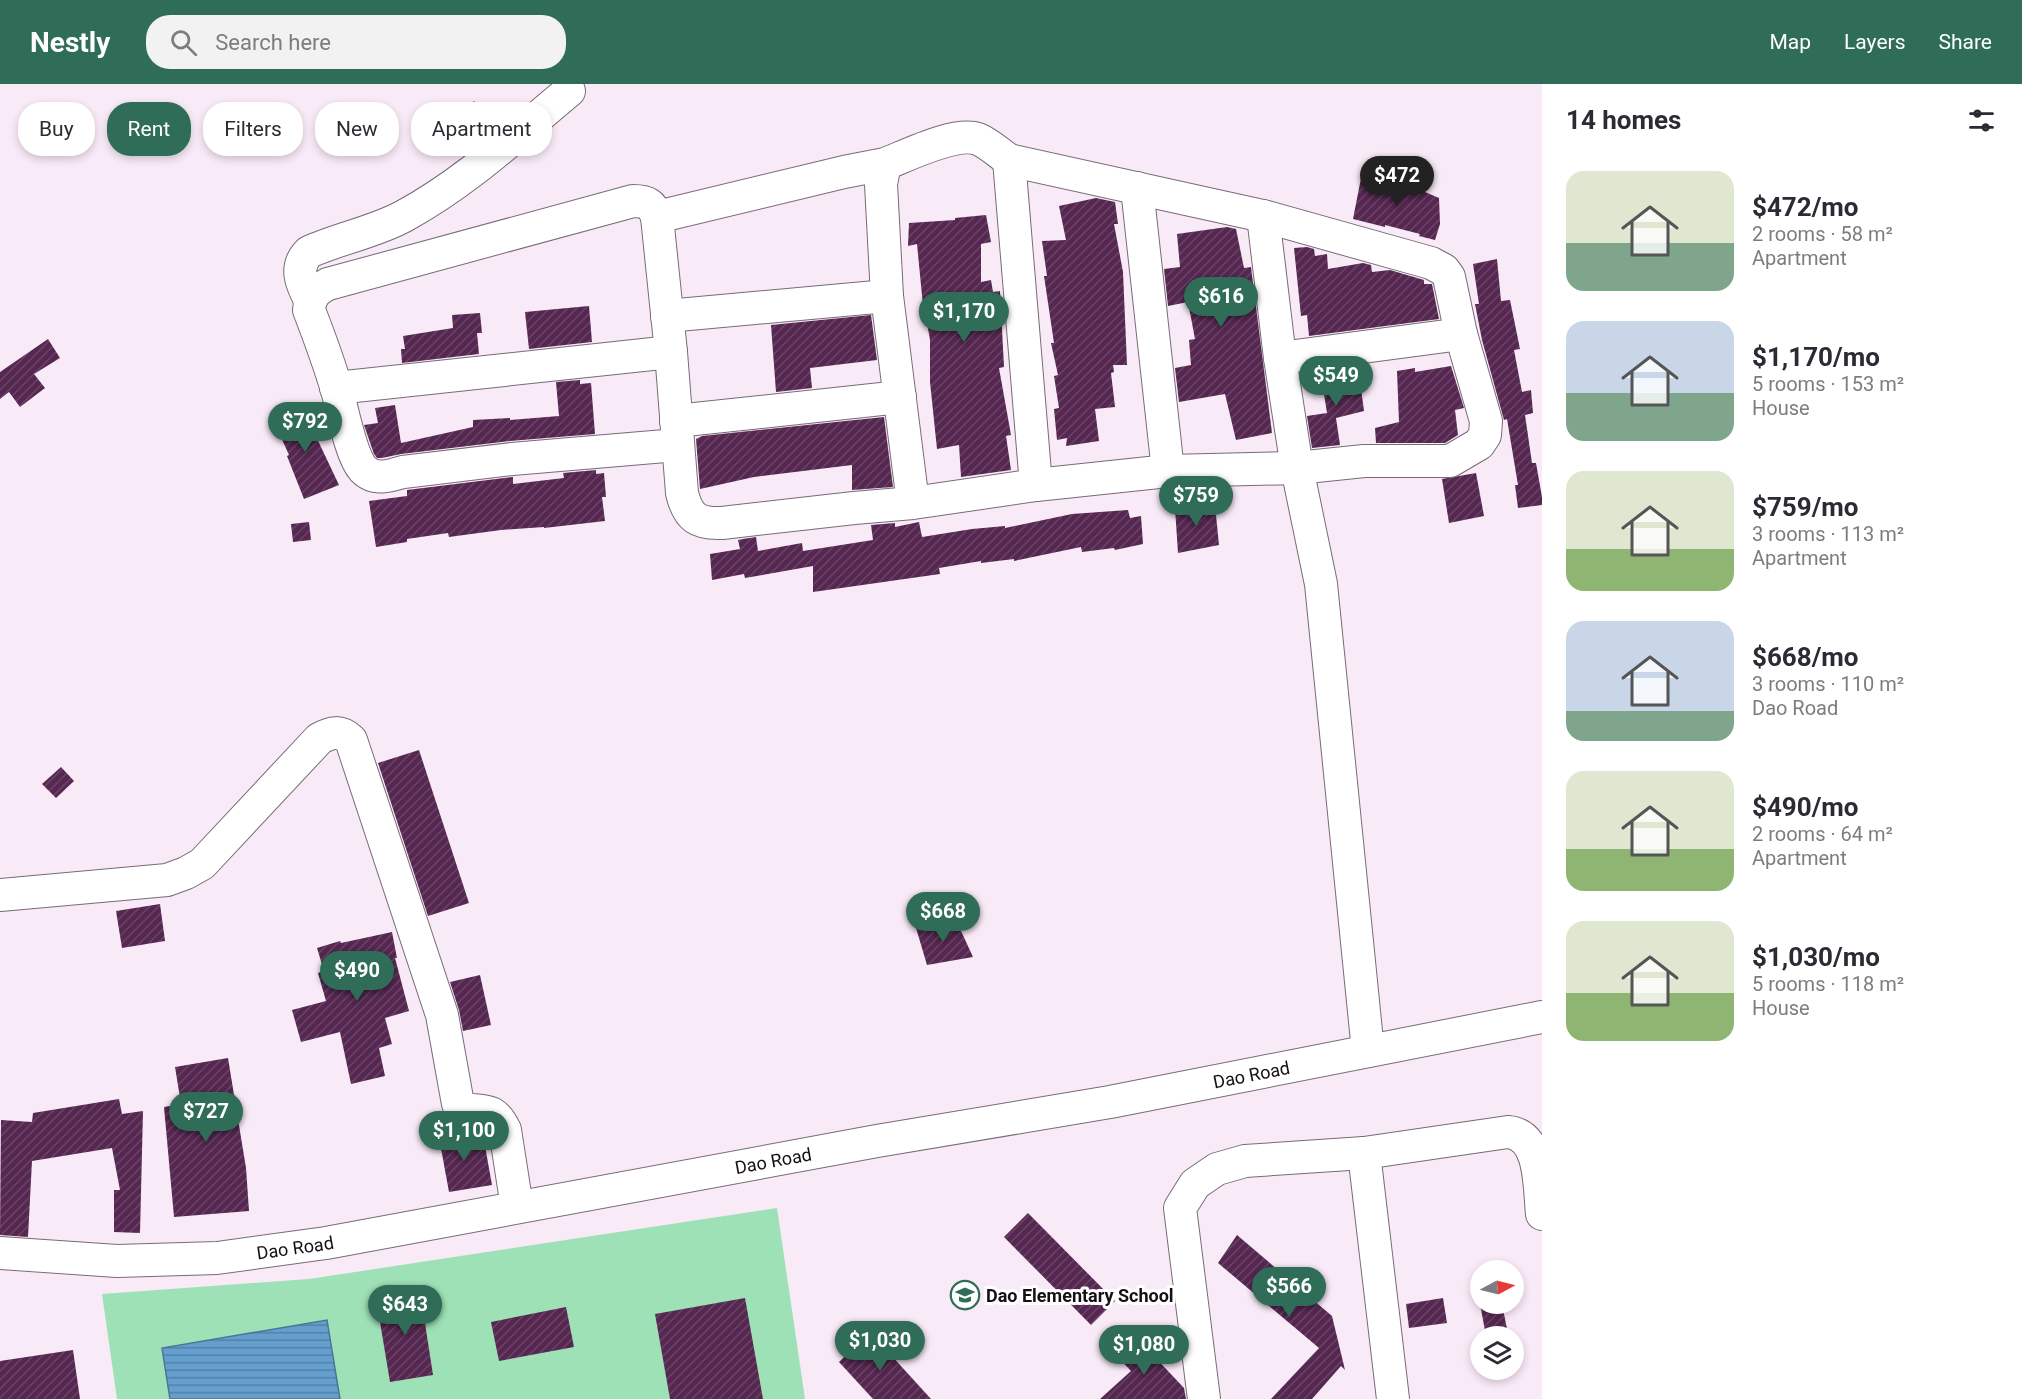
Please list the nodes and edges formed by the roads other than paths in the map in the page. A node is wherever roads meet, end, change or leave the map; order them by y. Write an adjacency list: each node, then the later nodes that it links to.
1 (569, 91): 8 (street)
2 (1009, 160): 3 (street); 4 (street); 18 (street)
3 (885, 165): 6 (street); 7 (street)
4 (1137, 188): 5 (street); 17 (street)
5 (1263, 216): 10 (street); 12 (street)
6 (657, 217): 8 (street); 9 (street)
7 (887, 296): 9 (street); 14 (street)
8 (310, 300): 13 (street)
9 (667, 316): 11 (street)
10 (1461, 334): 12 (street); 16 (street)
11 (671, 352): 13 (street); 15 (street)
12 (1280, 358): 16 (street)
13 (336, 388): 15 (street)
14 (900, 397): 15 (street); 19 (street)
15 (676, 433): 19 (street)
16 (1297, 468): 17 (street); 22 (street)
17 (1168, 471): 18 (street)
18 (1036, 485): 19 (street)
19 (913, 503)
20 (0, 895): 24 (street)
21 (1542, 1017): 22 (street, Dao Road)
22 (1368, 1051): 24 (street, Dao Road)
23 (1364, 1153): 25 (street); 27 (street); 28 (street)
24 (517, 1207): 26 (street, Dao Road)
25 (1542, 1214)
26 (0, 1253)
27 (1204, 1399)
28 (1393, 1399)

